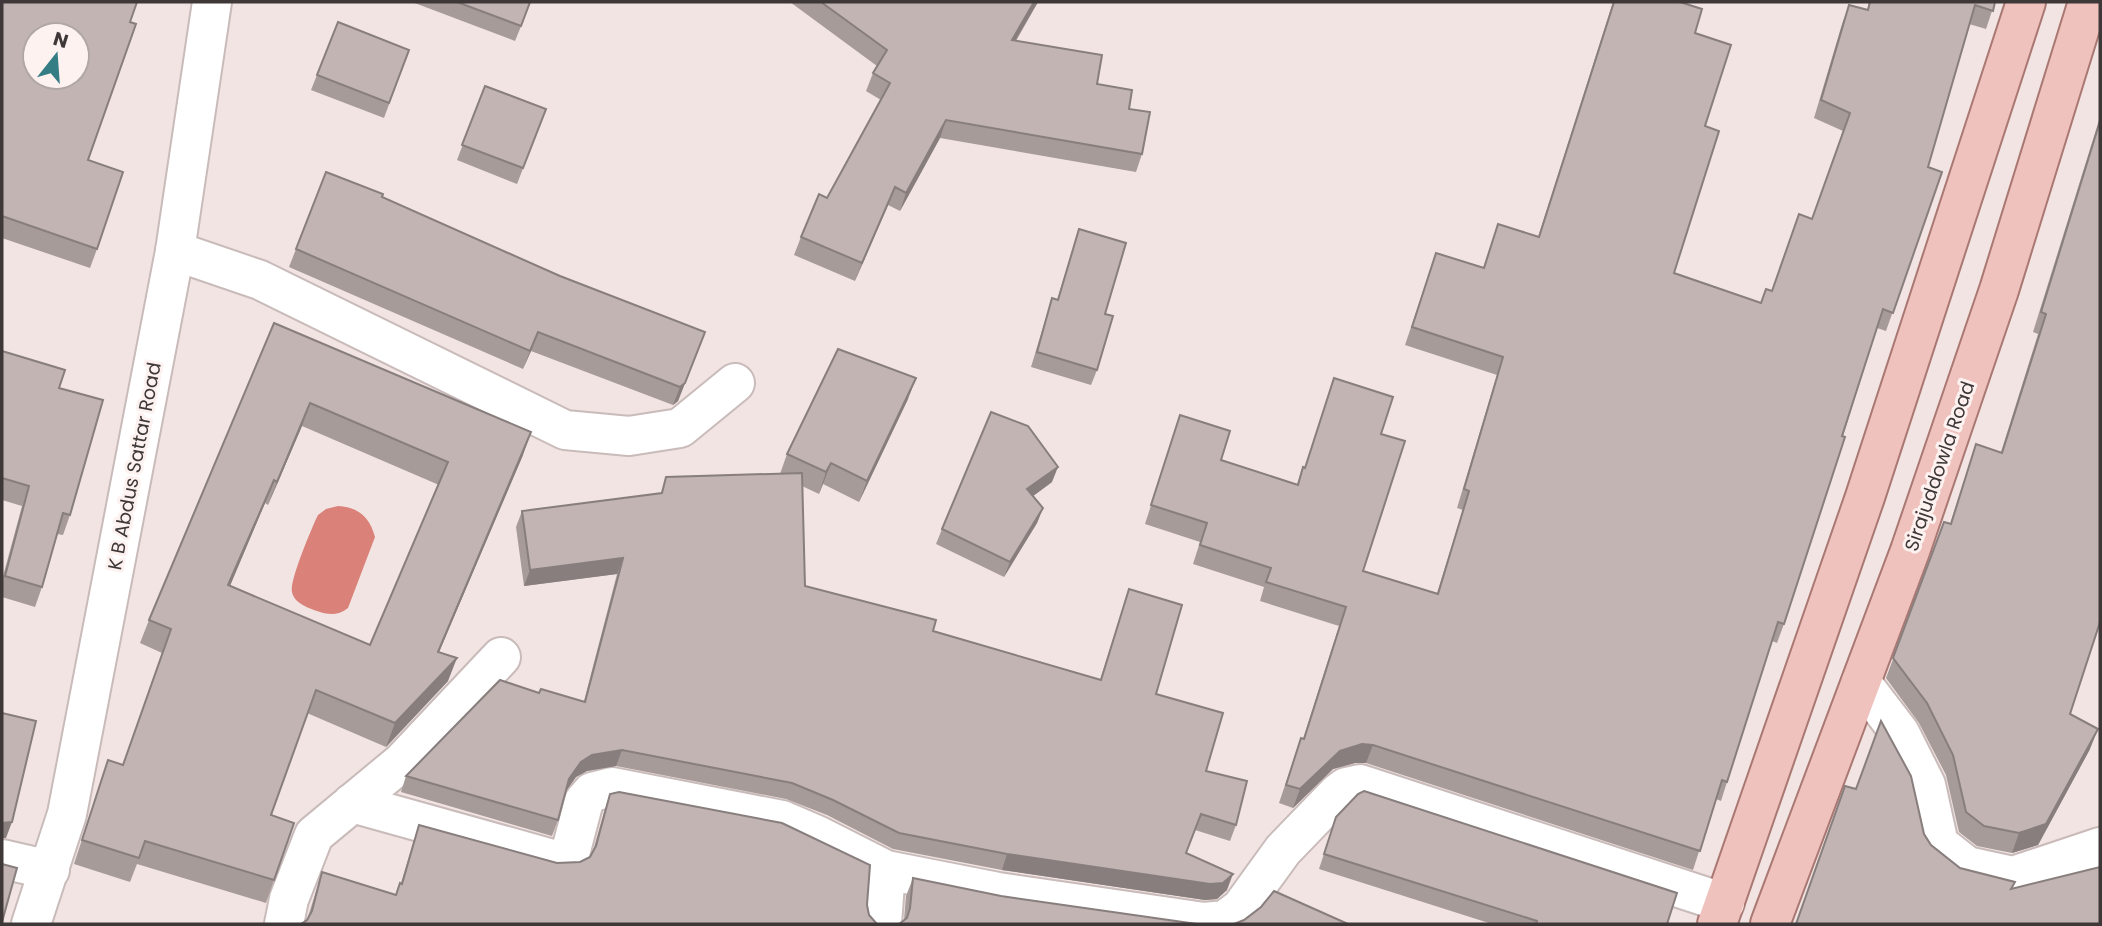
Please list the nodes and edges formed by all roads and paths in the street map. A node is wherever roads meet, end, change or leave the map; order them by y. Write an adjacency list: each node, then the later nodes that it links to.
1 (212, 2): 4 (street, K B Abdus Sattar Road)
2 (2026, 2): 13 (main road)
3 (2089, 24): 7 (main road, Sirajuddowla Road)
4 (175, 251): 5 (street); 11 (street, K B Abdus Sattar Road)
5 (735, 383)
6 (501, 657): 8 (street)
7 (1861, 682): 9 (street); 17 (main road, Sirajuddowla Road)
8 (352, 803): 12 (street); 15 (street)
9 (2100, 847)
10 (2, 859): 11 (street)
11 (50, 870): 14 (street, K B Abdus Sattar Road)
12 (886, 870): 13 (street); 16 (street)
13 (1721, 913)
14 (31, 924)
15 (285, 924)
16 (882, 924)
17 (1770, 924)

